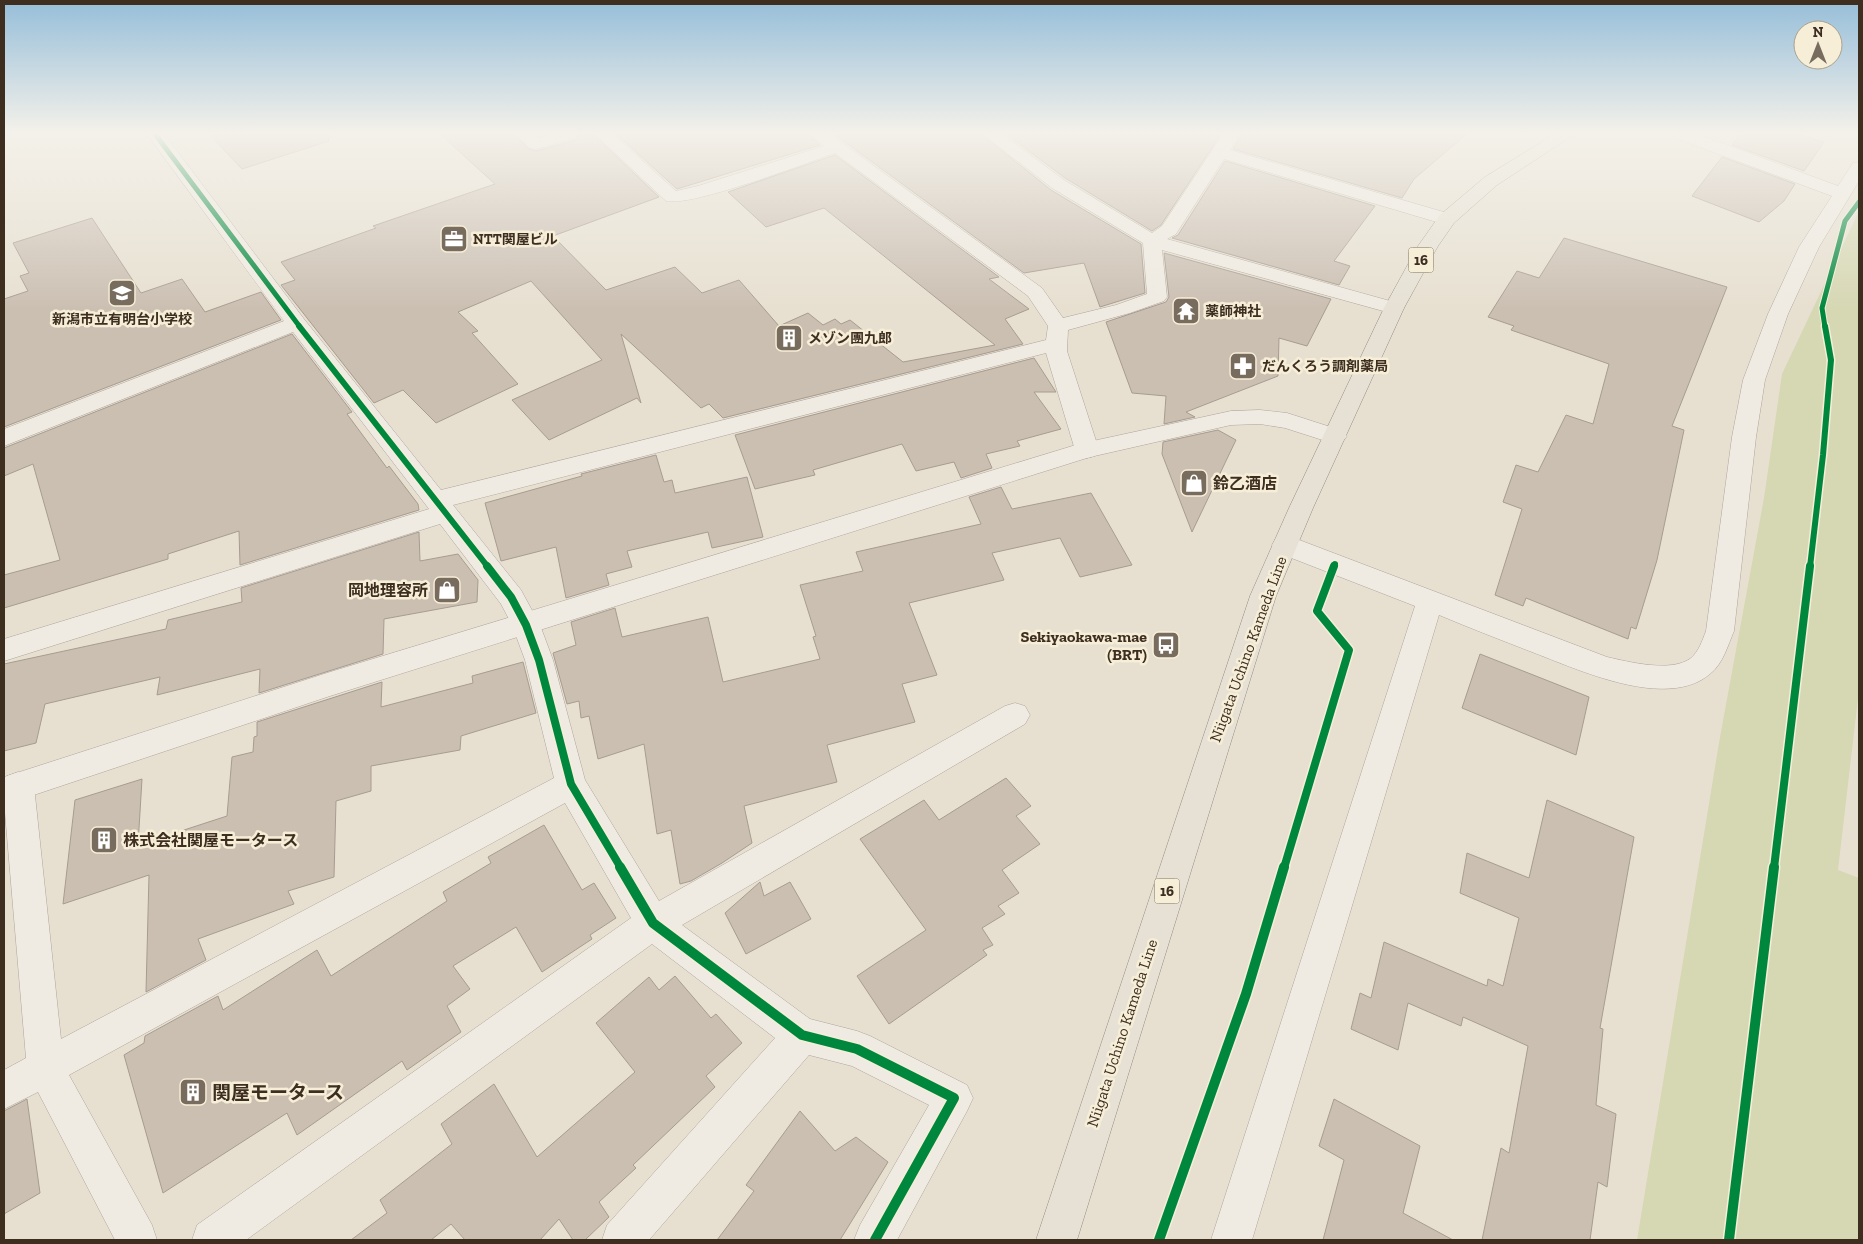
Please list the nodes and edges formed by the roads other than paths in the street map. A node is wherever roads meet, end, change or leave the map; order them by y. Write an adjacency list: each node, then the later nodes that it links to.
1 (199, 192): 14 (street)
2 (667, 192): 3 (street)
3 (697, 192)
4 (899, 192): 15 (street)
5 (1071, 192): 12 (street)
6 (1194, 192): 12 (street)
7 (1356, 192): 11 (street)
8 (1478, 192): 11 (main road, Niigata Uchino Kameda Line / 16)
9 (1837, 192): 10 (street)
10 (1842, 194): 21 (street)
11 (1447, 219): 13 (main road, Niigata Uchino Kameda Line / 16)
12 (1152, 241): 13 (street); 15 (street)
13 (1394, 308): 16 (main road, Niigata Uchino Kameda Line / 16)
14 (297, 323): 17 (street); 19 (street)
15 (1057, 335): 18 (street); 19 (street)
16 (1335, 436): 18 (street); 20 (main road, Niigata Uchino Kameda Line / 16)
17 (4, 438)
18 (1087, 450): 22 (street)
19 (442, 507): 22 (street); 23 (street)
20 (1285, 545): 21 (street); 35 (main road, Niigata Uchino Kameda Line / 16)
21 (1430, 600): 36 (street)
22 (526, 624): 25 (street); 26 (street)
23 (4, 650)
24 (1015, 715): 27 (street)
25 (571, 784): 27 (street); 29 (street)
26 (11, 789): 29 (street)
27 (653, 923): 28 (street); 32 (street)
28 (802, 1034): 33 (street); 34 (street)
29 (45, 1068): 30 (street); 31 (street)
30 (4, 1090)
31 (136, 1240)
32 (212, 1240)
33 (622, 1240)
34 (875, 1240)
35 (1056, 1240)
36 (1231, 1240)

